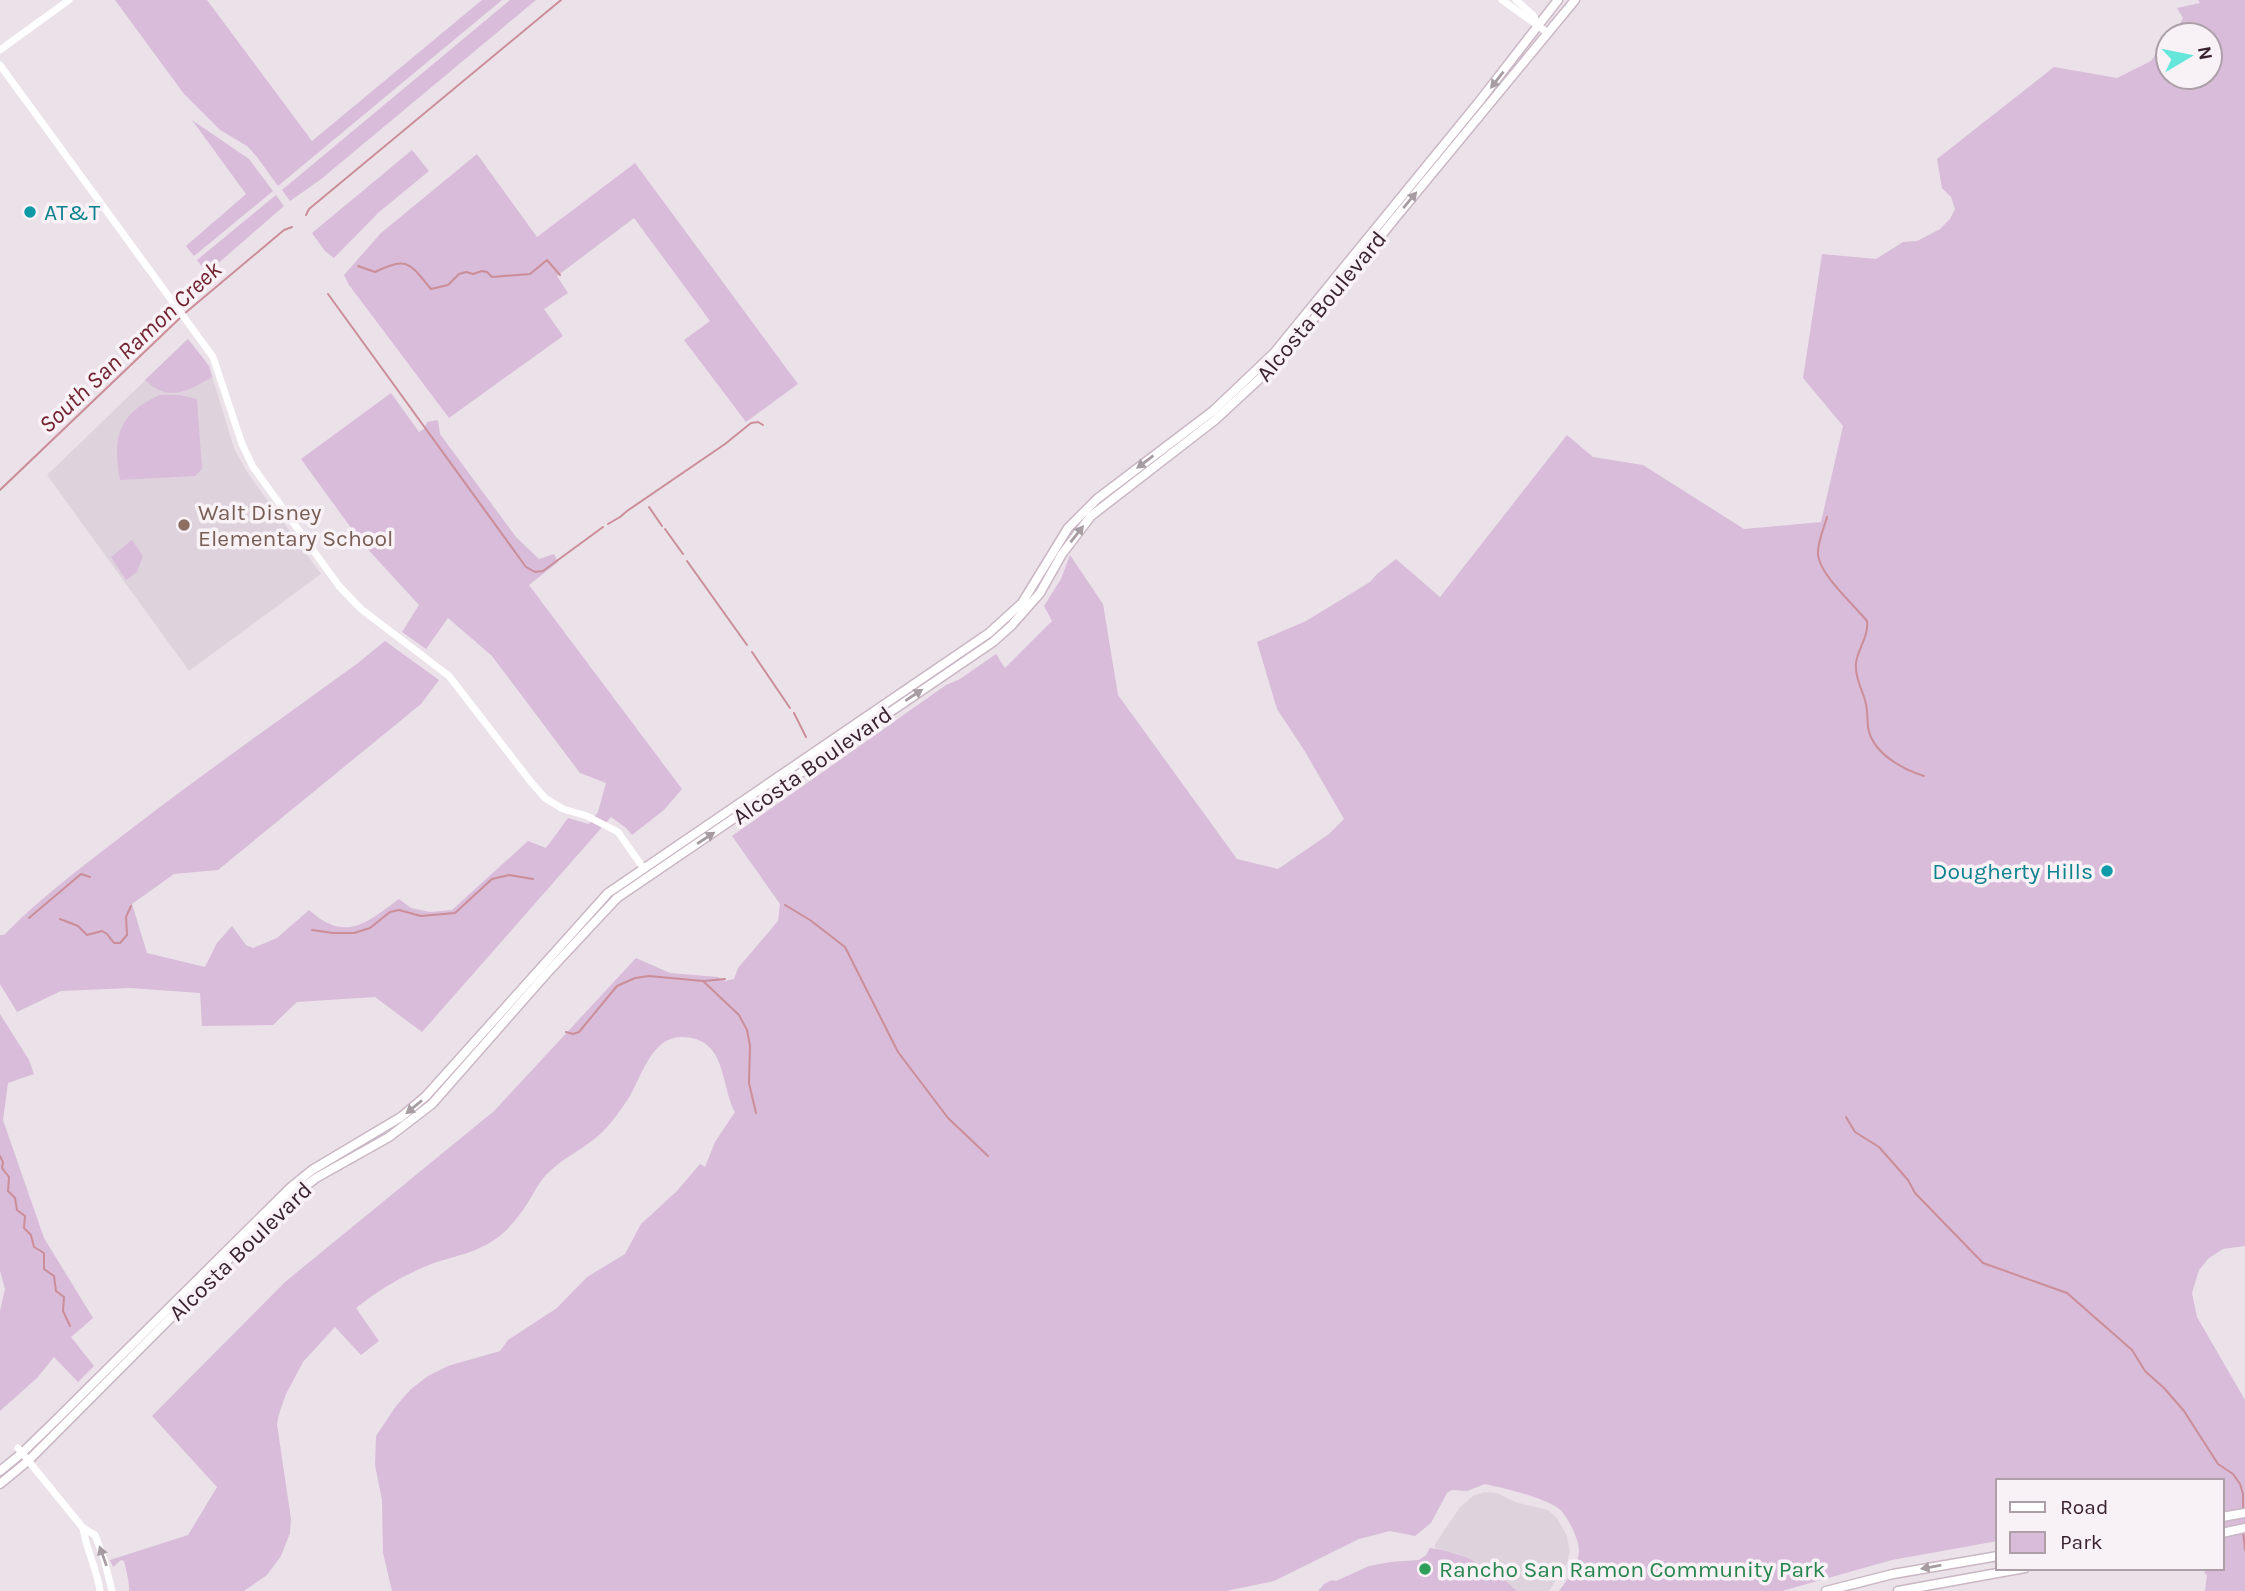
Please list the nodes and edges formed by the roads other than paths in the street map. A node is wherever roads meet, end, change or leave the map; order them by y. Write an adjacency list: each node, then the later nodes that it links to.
1 (68, 0): 8 (street)
2 (1502, 0): 6 (street)
3 (1516, 0): 6 (street)
4 (1558, 0): 6 (main road, Alcosta Boulevard)
5 (1575, 0): 7 (main road, Alcosta Boulevard)
6 (1538, 26): 7 (street); 10 (main road, Alcosta Boulevard, one-way to 10)
7 (1548, 33): 11 (main road, Alcosta Boulevard, one-way to 7)
8 (0, 50)
9 (0, 65): 12 (street)
10 (1097, 499): 11 (main road); 12 (main road, Alcosta Boulevard)
11 (1103, 506): 13 (main road, Alcosta Boulevard, one-way to 11)
12 (644, 869): 13 (main road, Alcosta Boulevard, one-way to 13)
13 (23, 1454): 14 (main road, Alcosta Boulevard); 15 (main road, Alcosta Boulevard); 18 (street)
14 (0, 1471)
15 (0, 1484)
16 (2245, 1513): 17 (main road)
17 (2224, 1517)
18 (83, 1528): 23 (street); 24 (street, one-way to 18)
19 (2245, 1528): 20 (main road)
20 (2224, 1533)
21 (1996, 1556): 25 (main road, one-way to 25)
22 (2014, 1570): 26 (main road)
23 (100, 1591)
24 (112, 1591)
25 (1826, 1591)
26 (1898, 1591)

